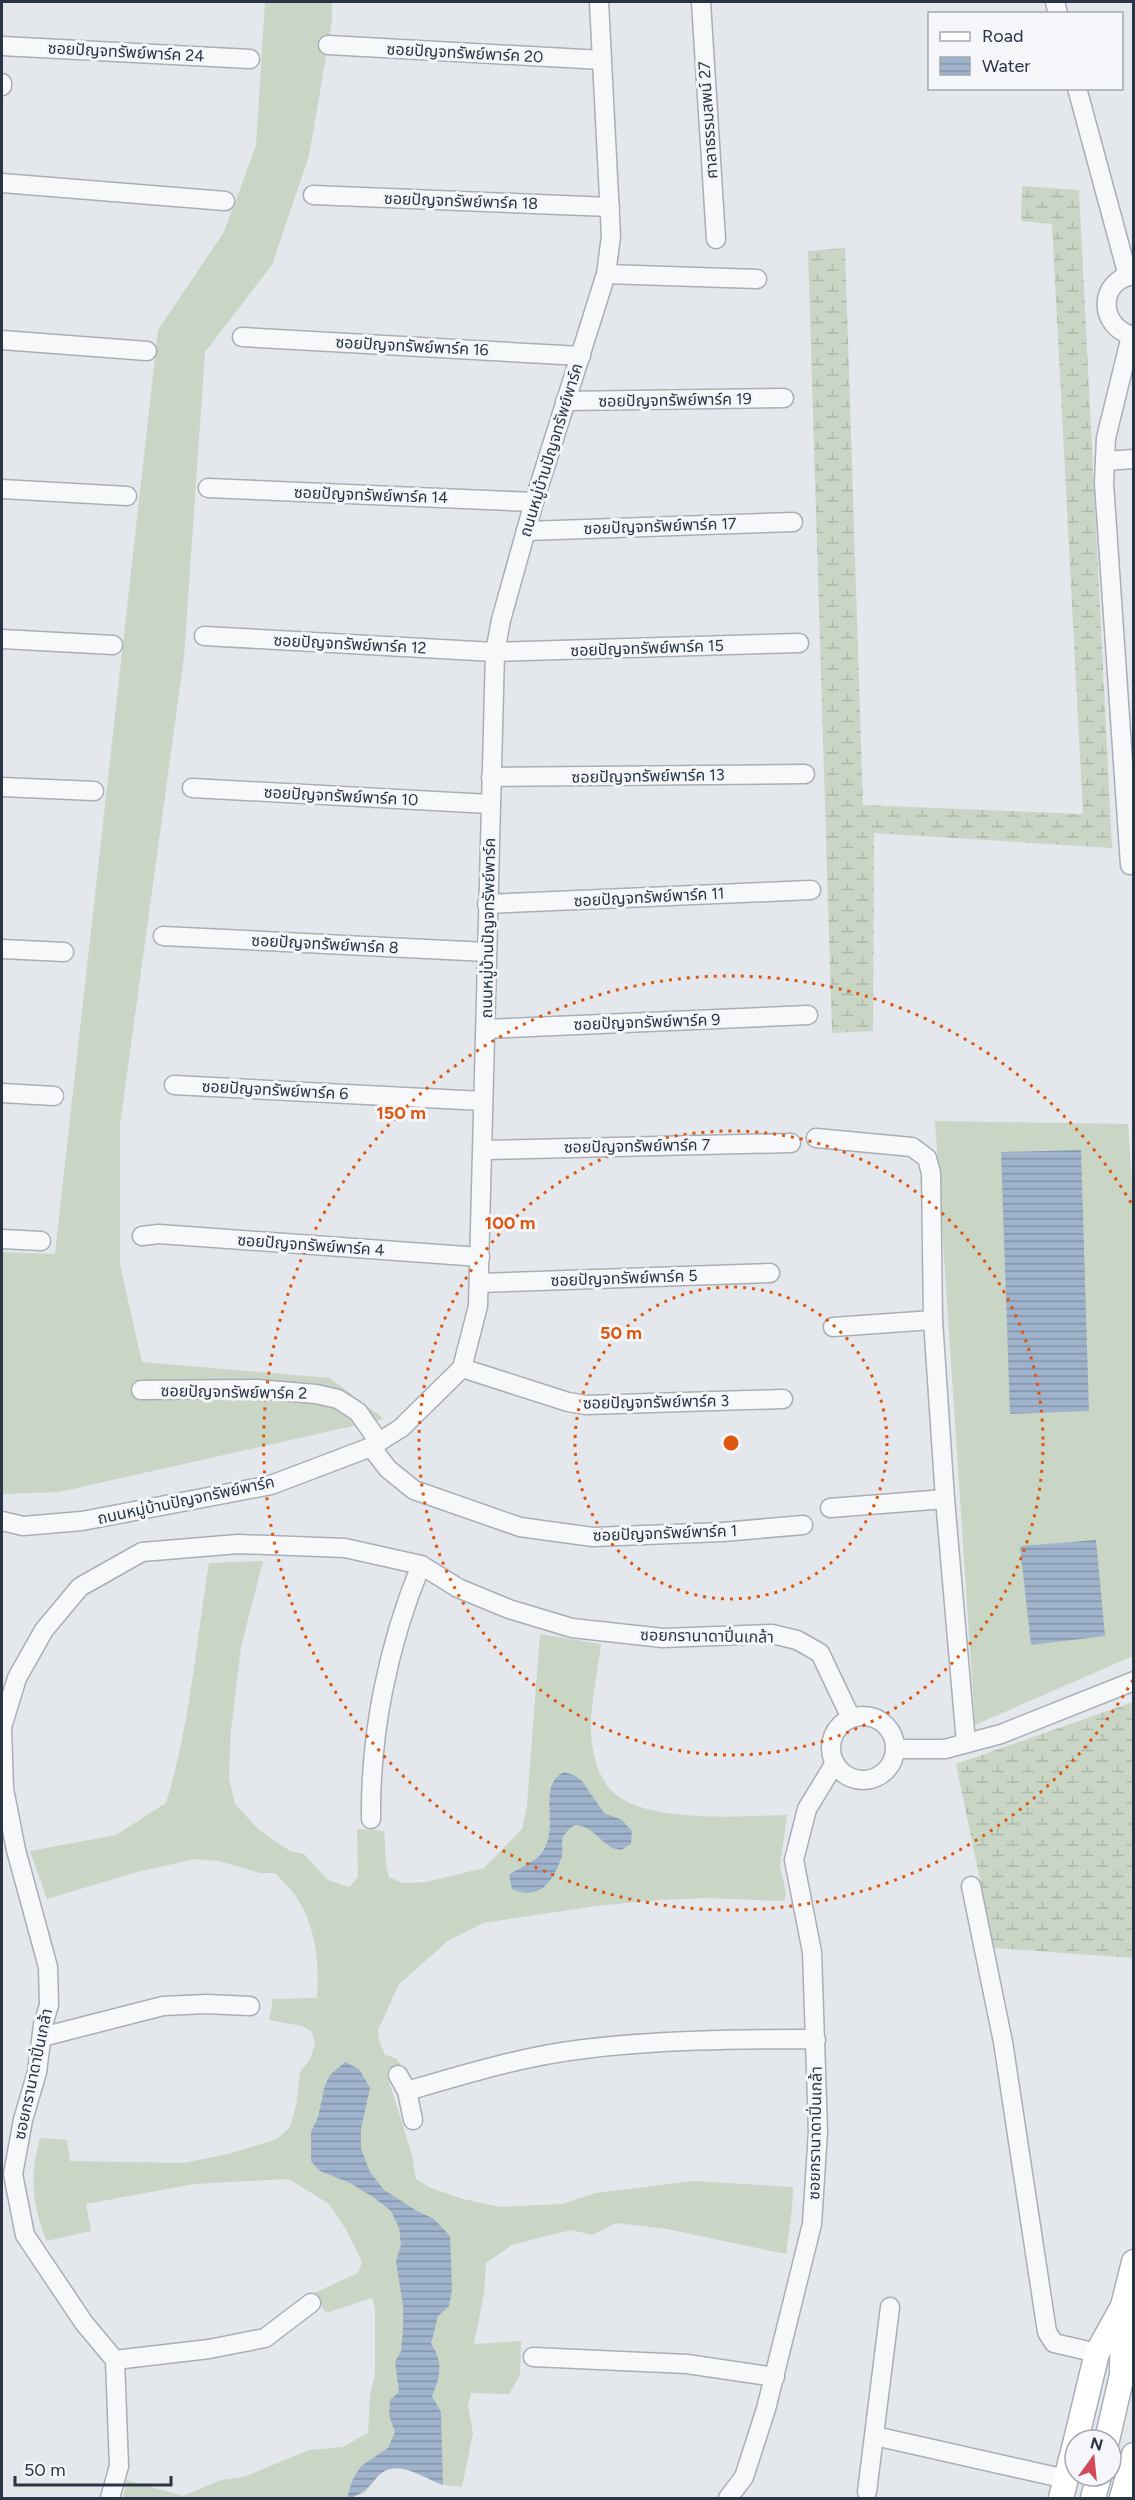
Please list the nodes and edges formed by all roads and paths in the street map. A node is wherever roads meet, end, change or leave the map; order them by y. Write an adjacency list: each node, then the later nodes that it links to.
1 (599, 2): 6 (street, ถนนหมู่บ้านปัญจทรัพย์พาร์ค)
2 (701, 2): 12 (street, ศาลาธรรมสพน์ 27)
3 (328, 45): 6 (street, ซอยปัญจทรัพย์พาร์ค 20)
4 (2, 46): 5 (street, ซอยปัญจทรัพย์พาร์ค 24)
5 (250, 59)
6 (602, 60): 11 (street, ถนนหมู่บ้านปัญจทรัพย์พาร์ค)
7 (1078, 90): 14 (street)
8 (2, 183): 10 (street)
9 (313, 195): 11 (street, ซอยปัญจทรัพย์พาร์ค 18)
10 (225, 201)
11 (610, 207): 13 (street, ถนนหมู่บ้านปัญจทรัพย์พาร์ค)
12 (716, 239)
13 (606, 274): 15 (street); 20 (street, ถนนหมู่บ้านปัญจทรัพย์พาร์ค)
14 (1131, 275): 16 (street)
15 (758, 279)
16 (1132, 336): 24 (street)
17 (243, 337): 20 (street, ซอยปัญจทรัพย์พาร์ค 16)
18 (2, 340): 19 (street)
19 (147, 351)
20 (580, 356): 22 (street, ถนนหมู่บ้านปัญจทรัพย์พาร์ค)
21 (784, 398): 22 (street, ซอยปัญจทรัพย์พาร์ค 19)
22 (565, 401): 28 (street, ถนนหมู่บ้านปัญจทรัพย์พาร์ค)
23 (1134, 459): 24 (street)
24 (1105, 461): 42 (street)
25 (208, 488): 28 (street, ซอยปัญจทรัพย์พาร์ค 14)
26 (2, 489): 27 (street)
27 (127, 496)
28 (534, 502): 30 (street, ถนนหมู่บ้านปัญจทรัพย์พาร์ค)
29 (794, 522): 30 (street, ซอยปัญจทรัพย์พาร์ค 17)
30 (526, 531): 35 (street, ถนนหมู่บ้านปัญจทรัพย์พาร์ค)
31 (204, 636): 35 (street, ซอยปัญจทรัพย์พาร์ค 12)
32 (2, 639): 34 (street)
33 (799, 643): 35 (street, ซอยปัญจทรัพย์พาร์ค 15)
34 (113, 645)
35 (495, 652): 37 (street, ถนนหมู่บ้านปัญจทรัพย์พาร์ค)
36 (805, 774): 37 (street, ซอยปัญจทรัพย์พาร์ค 13)
37 (491, 777): 41 (street, ถนนหมู่บ้านปัญจทรัพย์พาร์ค)
38 (2, 787): 40 (street)
39 (192, 788): 41 (street, ซอยปัญจทรัพย์พาร์ค 10)
40 (94, 792)
41 (490, 804): 44 (street, ถนนหมู่บ้านปัญจทรัพย์พาร์ค)
42 (1130, 865)
43 (811, 890): 44 (street, ซอยปัญจทรัพย์พาร์ค 11)
44 (487, 904): 48 (street, ถนนหมู่บ้านปัญจทรัพย์พาร์ค)
45 (163, 936): 48 (street, ซอยปัญจทรัพย์พาร์ค 8)
46 (2, 949): 47 (street)
47 (64, 952)
48 (487, 952): 50 (street, ถนนหมู่บ้านปัญจทรัพย์พาร์ค)
49 (808, 1015): 50 (street, ซอยปัญจทรัพย์พาร์ค 9)
50 (486, 1029): 54 (street, ถนนหมู่บ้านปัญจทรัพย์พาร์ค)
51 (174, 1085): 54 (street, ซอยปัญจทรัพย์พาร์ค 6)
52 (2, 1093): 53 (street)
53 (54, 1096)
54 (483, 1101): 57 (street, ถนนหมู่บ้านปัญจทรัพย์พาร์ค)
55 (816, 1138): 64 (street)
56 (791, 1143): 57 (street, ซอยปัญจทรัพย์พาร์ค 7)
57 (484, 1150): 61 (street, ถนนหมู่บ้านปัญจทรัพย์พาร์ค)
58 (142, 1236): 61 (street, ซอยปัญจทรัพย์พาร์ค 4)
59 (2, 1239): 60 (street)
60 (41, 1242)
61 (480, 1257): 63 (street, ถนนหมู่บ้านปัญจทรัพย์พาร์ค)
62 (770, 1273): 63 (street, ซอยปัญจทรัพย์พาร์ค 5)
63 (479, 1283): 66 (street, ถนนหมู่บ้านปัญจทรัพย์พาร์ค)
64 (933, 1320): 65 (street); 70 (street)
65 (833, 1327)
66 (462, 1368): 68 (street, ซอยปัญจทรัพย์พาร์ค 3); 69 (street, ถนนหมู่บ้านปัญจทรัพย์พาร์ค)
67 (141, 1390): 69 (street, ซอยปัญจทรัพย์พาร์ค 2)
68 (783, 1399)
69 (375, 1444): 72 (street, ถนนหมู่บ้านปัญจทรัพย์พาร์ค); 73 (street, ซอยปัญจทรัพย์พาร์ค 1)
70 (945, 1499): 71 (street); 77 (street)
71 (830, 1508)
72 (2, 1521)
73 (803, 1525)
74 (421, 1565): 76 (street, ซอยกรานาดาปิ่นเกล้า); 80 (street); 83 (street, ซอยกรานาดาปิ่นเกล้า)
75 (1134, 1681): 77 (street)
76 (851, 1718): 78 (street); 79 (street)
77 (966, 1743): 78 (street)
78 (895, 1749): 79 (street)
79 (835, 1763): 84 (street, ซอยกรานาดาปิ่นเกล้า)
80 (371, 1819)
81 (971, 1886): 90 (street)
82 (250, 2006): 83 (street)
83 (42, 2037): 92 (street, ซอยกรานาดาปิ่นเกล้า)
84 (816, 2040): 85 (street); 93 (street, ซอยกรานาดาปิ่นเกล้า)
85 (413, 2120)
86 (1134, 2262): 88 (main road)
87 (311, 2303): 92 (street)
88 (1123, 2306): 90 (main road); 95 (main road)
89 (890, 2307): 96 (street)
90 (1097, 2353): 94 (main road)
91 (533, 2357): 93 (street)
92 (115, 2360): 100 (street)
93 (775, 2377): 101 (street, ซอยกรานาดาปิ่นเกล้า)
94 (1078, 2428)
95 (1110, 2428)
96 (874, 2436): 98 (street); 99 (street)
97 (1134, 2455): 102 (main road)
98 (1064, 2489)
99 (867, 2492)
100 (110, 2499)
101 (728, 2499)
102 (1122, 2499)

